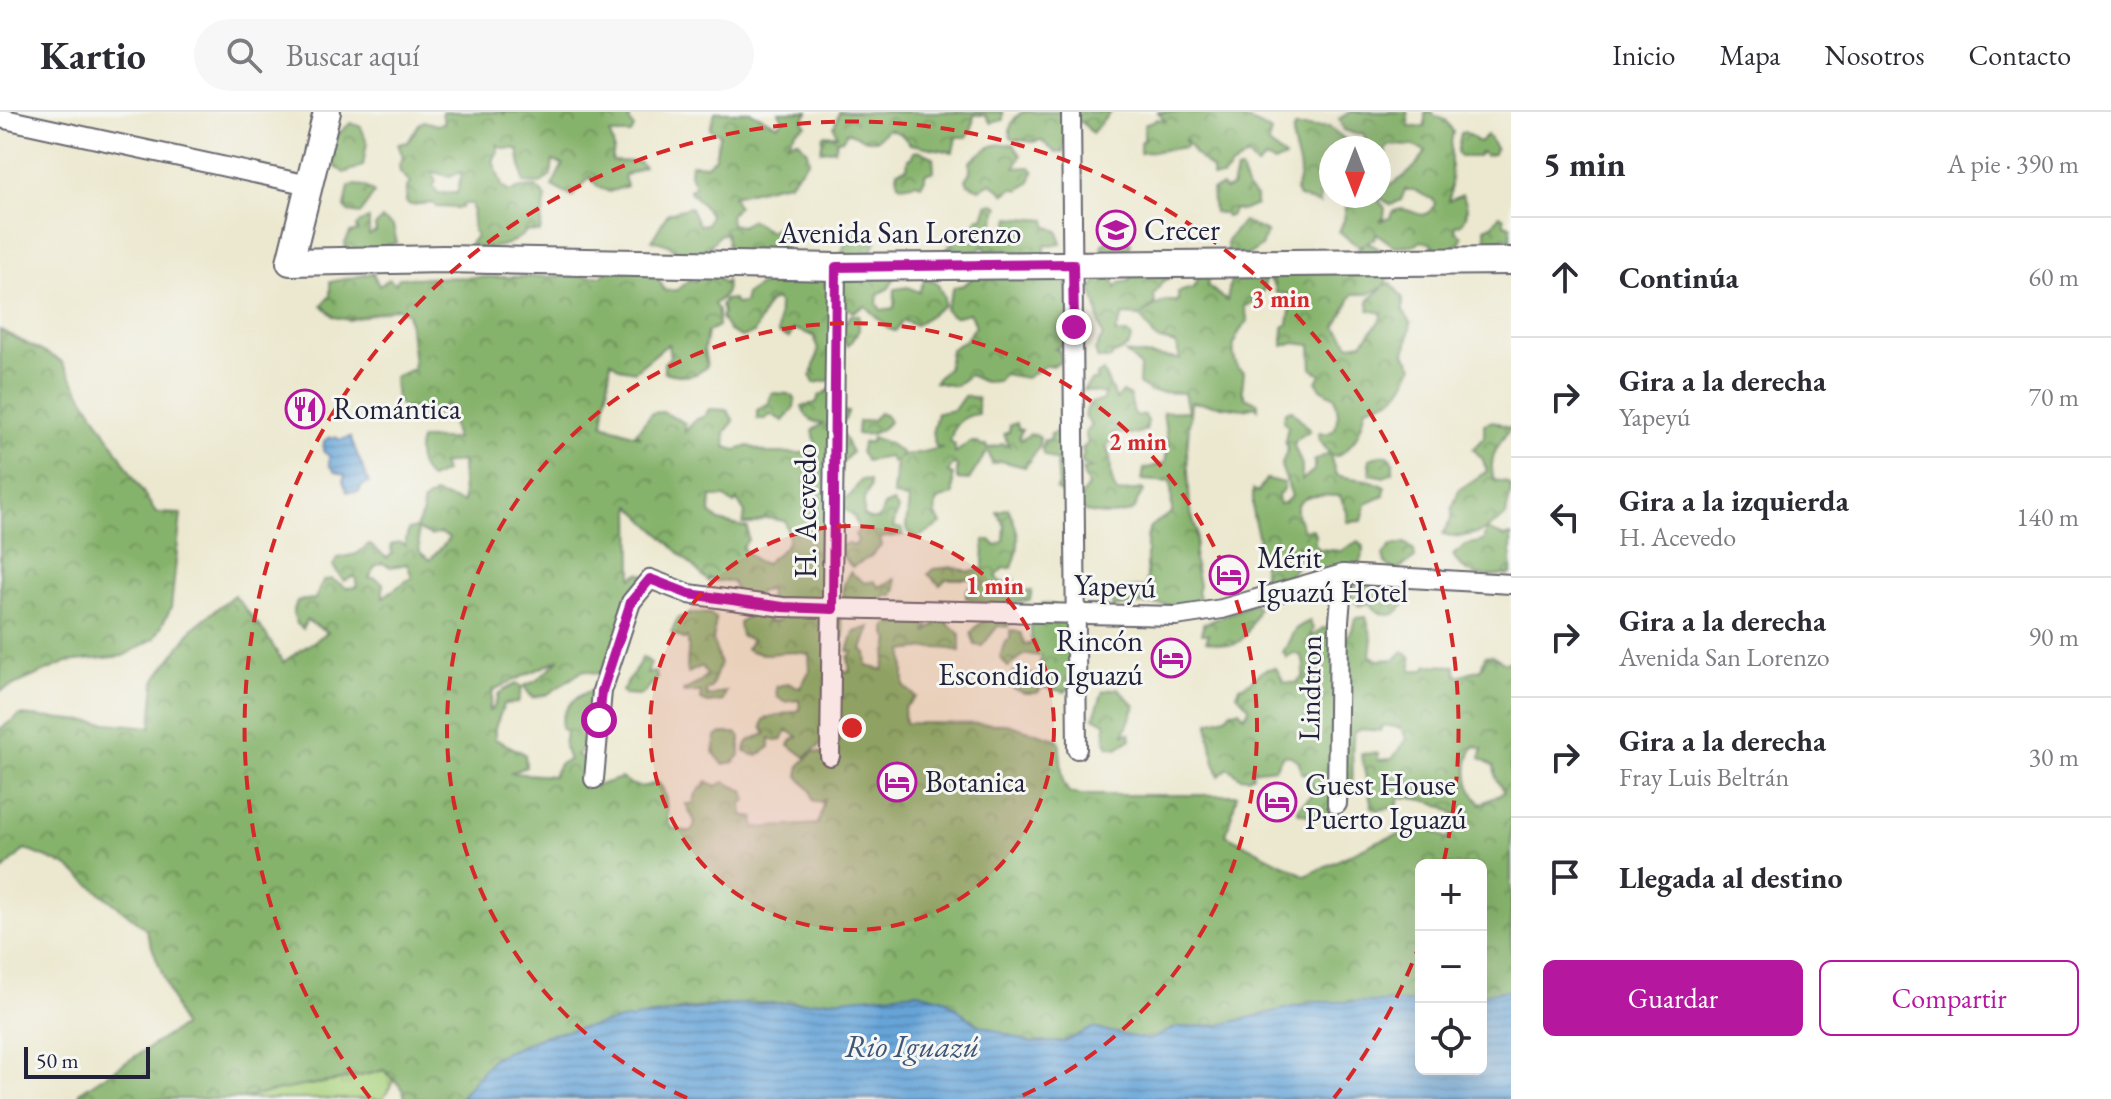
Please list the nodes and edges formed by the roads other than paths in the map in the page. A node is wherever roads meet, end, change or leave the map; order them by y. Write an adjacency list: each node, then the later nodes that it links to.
1 (327, 112): 4 (street)
2 (1071, 112): 6 (street)
3 (0, 118): 4 (street)
4 (309, 185): 7 (street, Avenida San Lorenzo)
5 (1511, 261): 6 (street, Avenida San Lorenzo)
6 (1073, 264): 7 (street, Avenida San Lorenzo); 11 (street)
7 (836, 267): 10 (street, H. Acevedo)
8 (1343, 574): 9 (street, Yapeyú); 11 (street, Yapeyú); 15 (street, Lindtron)
9 (1511, 584)
10 (833, 609): 11 (street, Yapeyú); 13 (street, H. Acevedo); 14 (street, Yapeyú)
11 (1076, 613): 12 (street)
12 (1077, 749)
13 (830, 756)
14 (594, 779)
15 (1337, 804)

